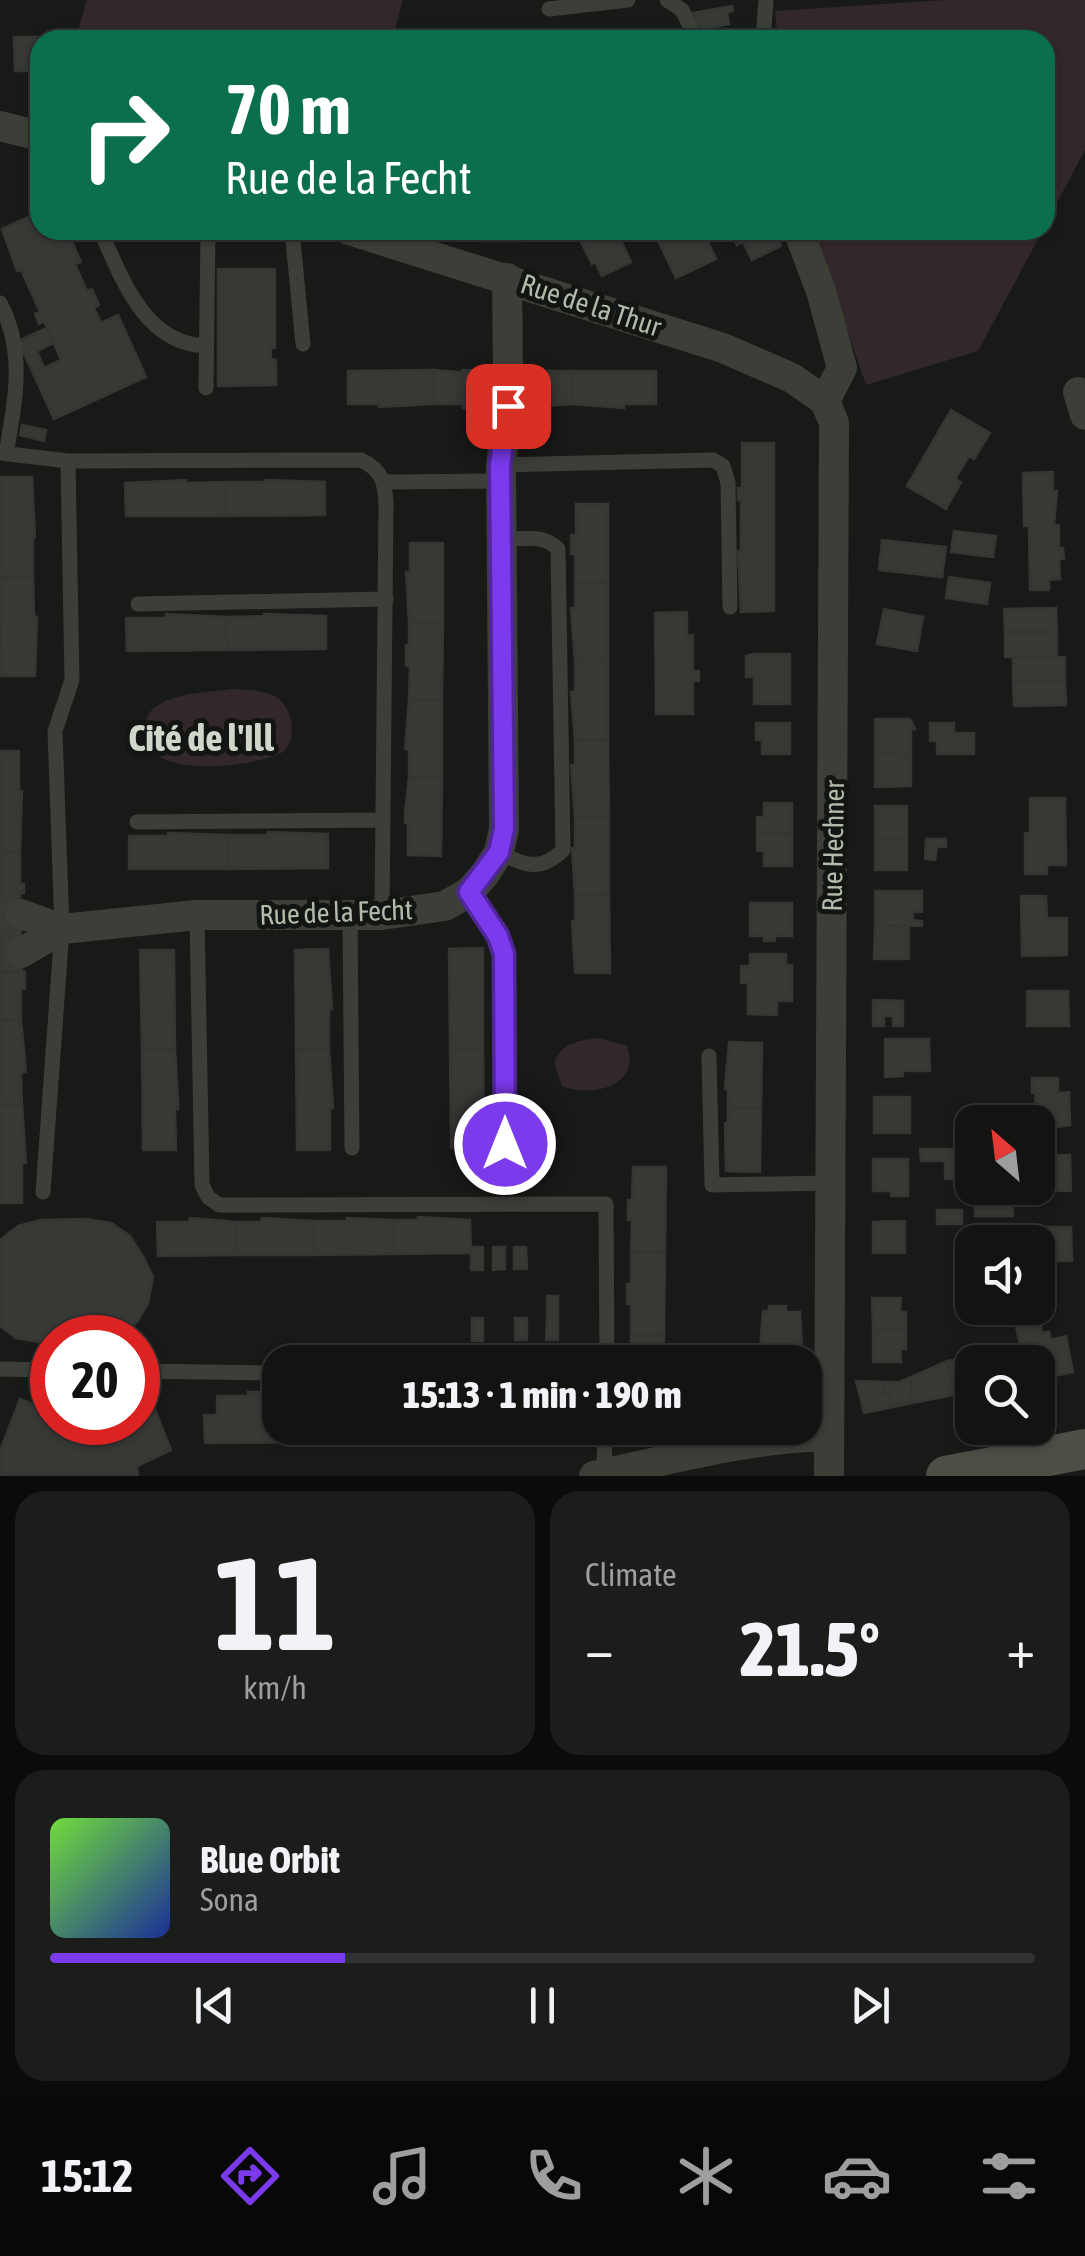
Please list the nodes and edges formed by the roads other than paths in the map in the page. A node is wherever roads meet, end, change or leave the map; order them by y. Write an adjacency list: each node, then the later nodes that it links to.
1 (628, 0): 4 (lane)
2 (667, 0): 5 (lane)
3 (766, 0): 6 (lane)
4 (548, 9)
5 (692, 30)
6 (763, 30)
7 (0, 126): 8 (street)
8 (30, 134)
9 (105, 240): 17 (lane)
10 (208, 240): 17 (lane)
11 (293, 240): 16 (lane)
12 (382, 240): 14 (street, Rue de la Thur)
13 (802, 240): 20 (street, Rue Hechner)
14 (508, 278): 18 (street); 20 (street, Rue de la Thur)
15 (0, 303): 22 (lane)
16 (303, 344)
17 (206, 346): 19 (lane)
18 (508, 371)
19 (206, 388)
20 (826, 401): 43 (street, Rue Hechner)
21 (508, 406): 24 (street)
22 (3, 454): 23 (lane)
23 (68, 461): 25 (lane); 38 (lane)
24 (501, 473): 25 (lane); 26 (street); 29 (lane)
25 (385, 482): 27 (lane)
26 (501, 540): 32 (street); 32 (lane)
27 (386, 599): 28 (lane); 30 (lane)
28 (138, 604)
29 (730, 608)
30 (383, 820): 31 (lane); 36 (lane)
31 (136, 822)
32 (499, 852): 33 (street)
33 (469, 892): 36 (street, Rue de la Fecht); 41 (lane)
34 (21, 914): 38 (street, Rue de la Fecht)
35 (197, 915): 37 (street, Rue de la Fecht); 38 (street, Rue de la Fecht); 45 (lane)
36 (382, 915): 37 (street, Rue de la Fecht)
37 (350, 916): 42 (lane)
38 (62, 930): 39 (street, Rue de la Fecht); 44 (lane)
39 (21, 953)
40 (709, 1056): 43 (lane)
41 (505, 1144)
42 (352, 1148)
43 (830, 1184): 50 (street, Rue Hechner)
44 (43, 1192)
45 (606, 1345)
46 (0, 1370): 47 (lane)
47 (30, 1370)
48 (160, 1371): 49 (lane)
49 (262, 1372)
50 (829, 1436): 53 (street); 54 (street, Rue Hechner)
51 (603, 1445): 53 (lane)
52 (1085, 1449): 55 (main road)
53 (599, 1475)
54 (829, 1476)
55 (946, 1476)

